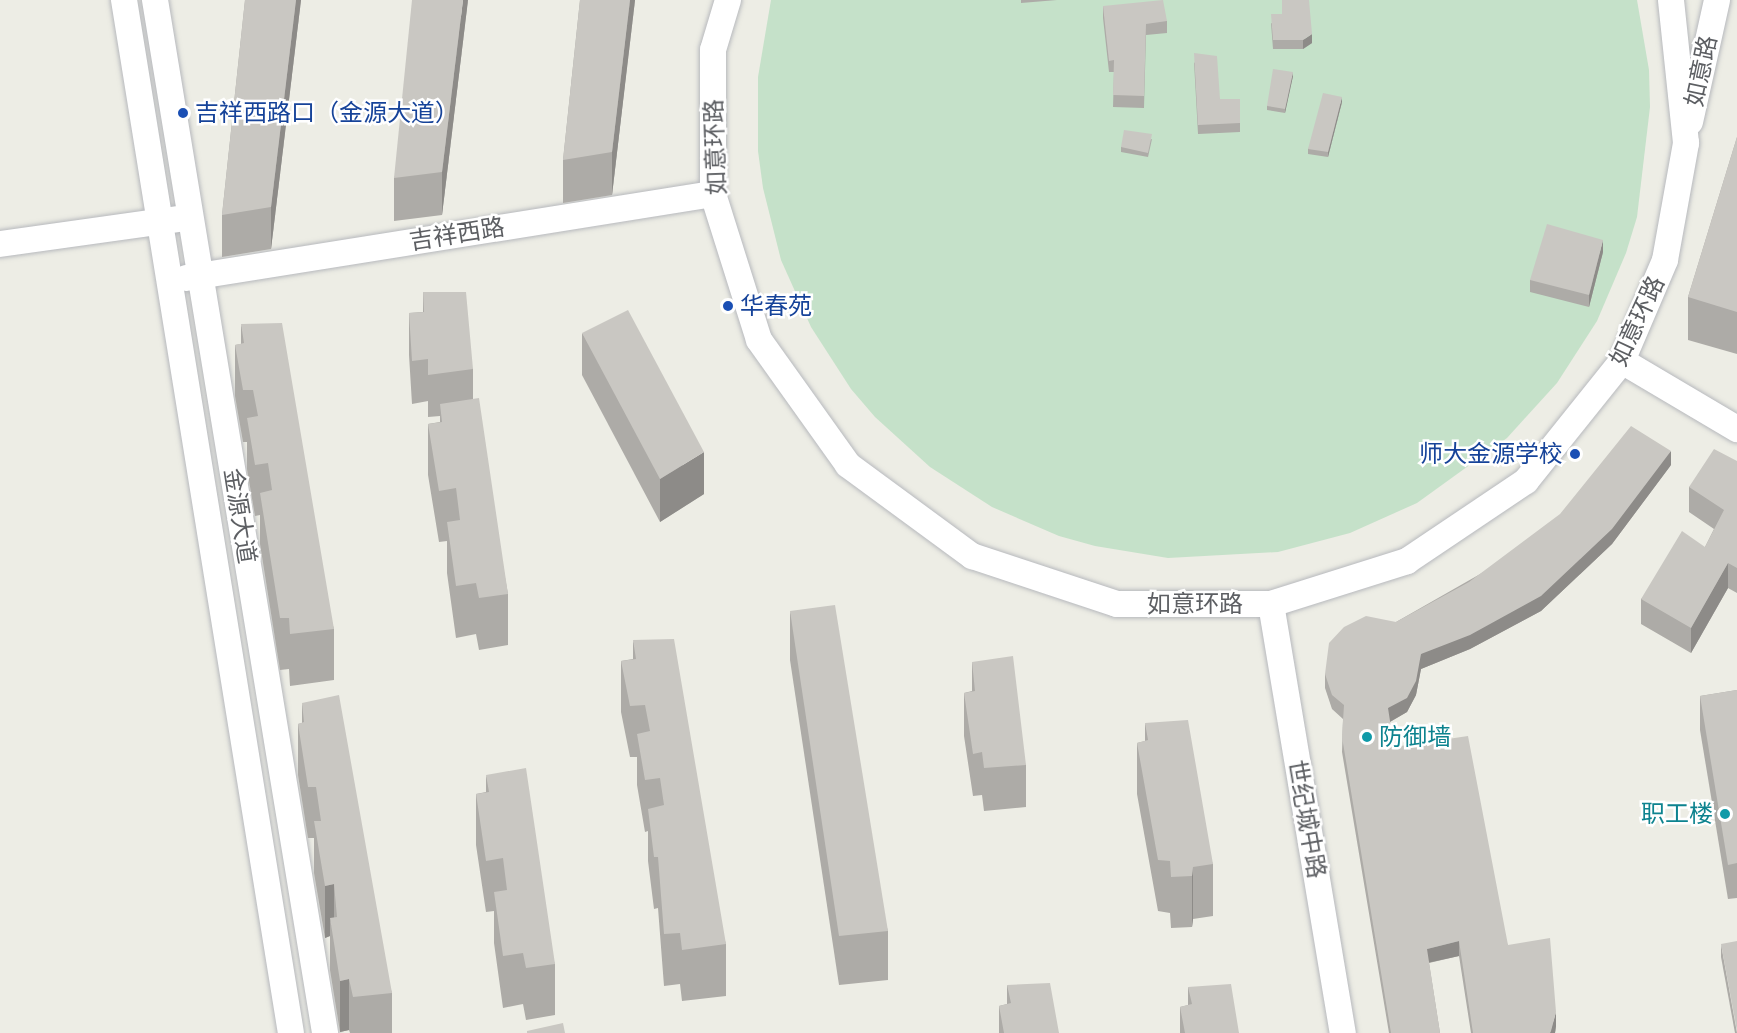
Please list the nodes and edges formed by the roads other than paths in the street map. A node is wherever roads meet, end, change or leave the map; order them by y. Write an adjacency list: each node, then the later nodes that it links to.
1 (124, 0): 9 (street, 金源大道)
2 (155, 0): 8 (street, 金源大道)
3 (728, 0): 7 (street, 如意环路)
4 (1671, 0): 6 (street, 如意环路)
5 (1717, 0): 6 (street, 如意路)
6 (1686, 142): 13 (street, 如意环路)
7 (713, 194): 11 (street, 吉祥西路); 15 (street, 如意环路)
8 (191, 217): 9 (street); 11 (street, 金源大道)
9 (161, 222): 10 (street); 12 (street, 金源大道)
10 (0, 244)
11 (201, 275): 12 (street, 吉祥西路); 17 (street, 金源大道)
12 (170, 280): 16 (street, 金源大道)
13 (1622, 361): 14 (street); 15 (street, 如意环路)
14 (1737, 429)
15 (1271, 604): 18 (street, 世纪城中路)
16 (291, 1033)
17 (325, 1033)
18 (1343, 1033)

